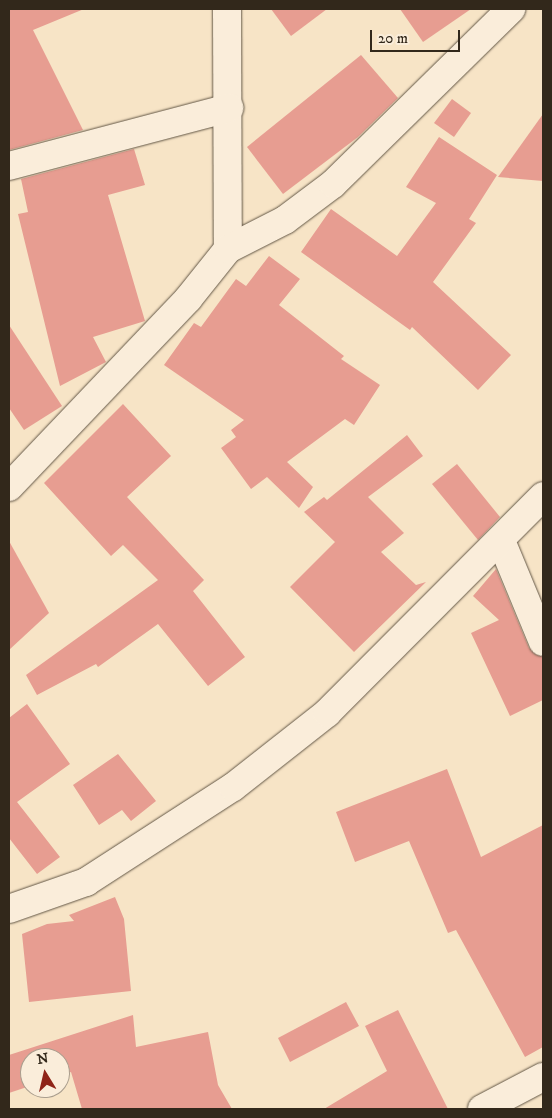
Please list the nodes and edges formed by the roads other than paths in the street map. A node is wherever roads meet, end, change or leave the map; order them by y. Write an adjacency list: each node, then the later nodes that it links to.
1 (227, 9): 3 (street)
2 (511, 9): 5 (street)
3 (229, 108): 4 (street); 5 (street)
4 (9, 166)
5 (228, 249): 6 (street)
6 (9, 487)
7 (543, 496): 8 (street)
8 (502, 542): 9 (street); 10 (street)
9 (543, 642)
10 (9, 909)
11 (543, 1077): 12 (street)
12 (482, 1109)

